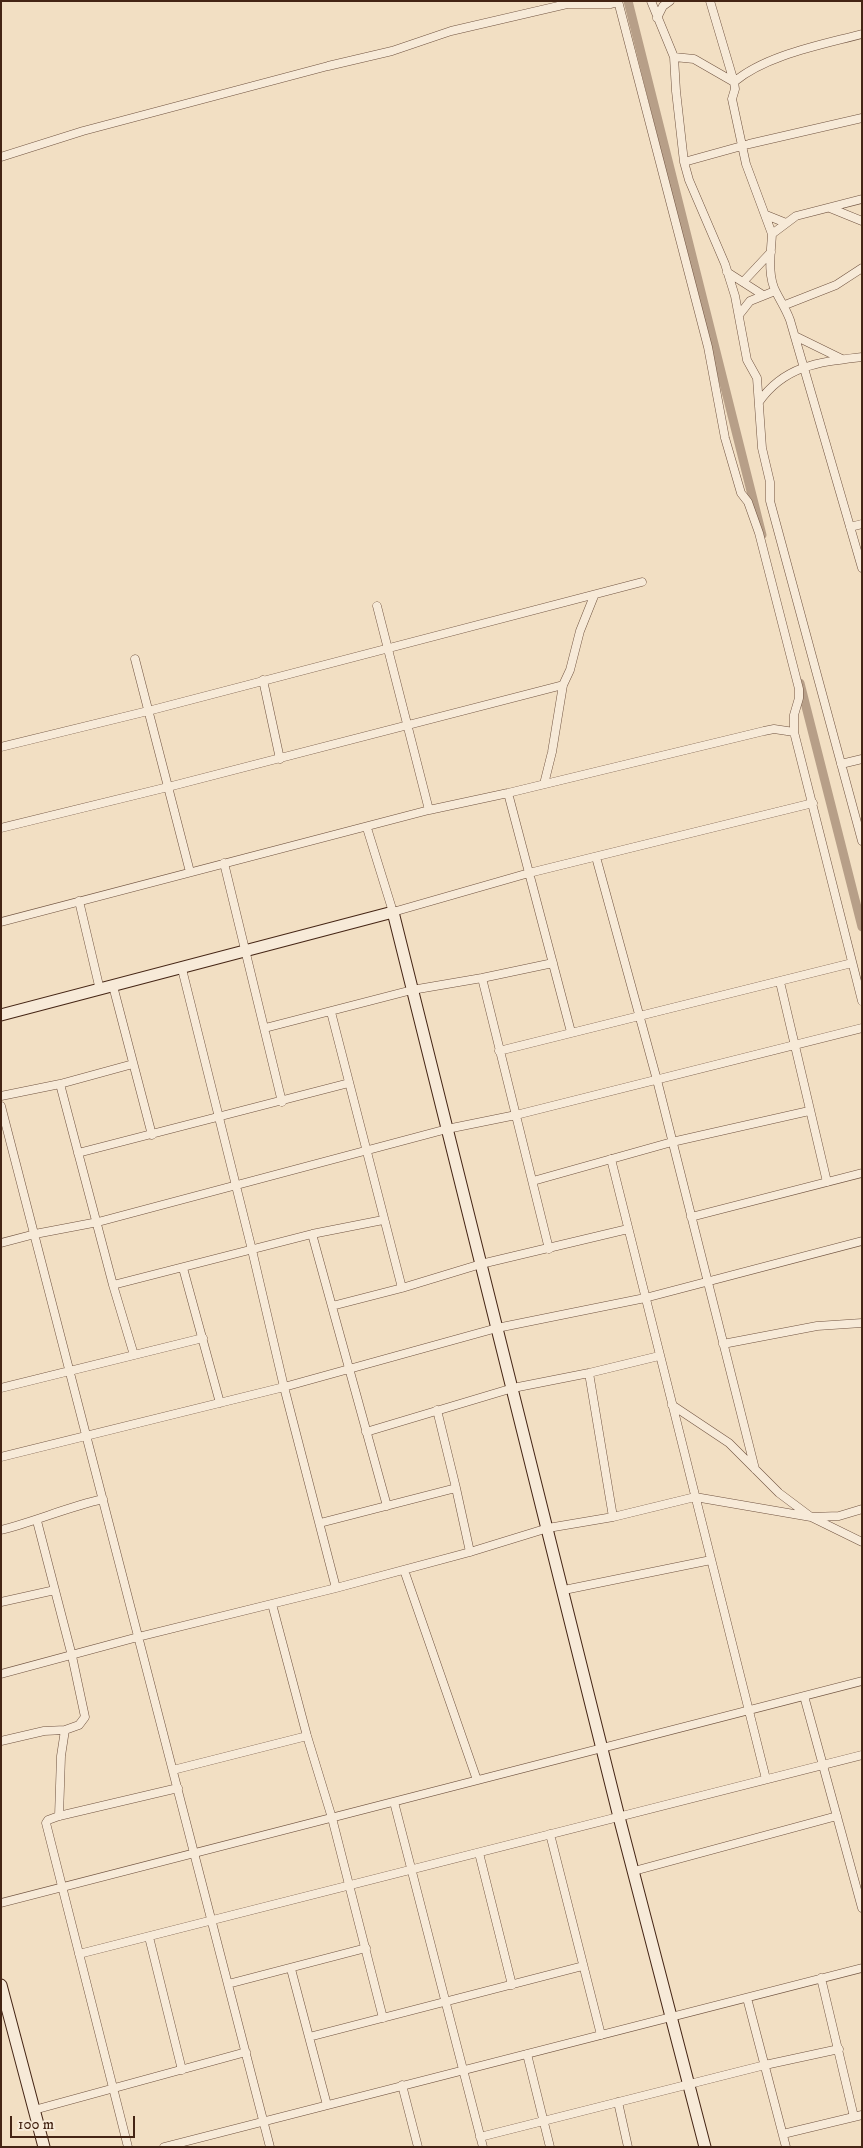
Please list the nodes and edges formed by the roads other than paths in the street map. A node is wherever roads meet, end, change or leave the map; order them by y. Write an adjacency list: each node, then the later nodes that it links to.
1 (618, 1): 11 (street); 44 (street)
2 (651, 1): 5 (street)
3 (670, 1): 5 (street)
4 (710, 1): 8 (street)
5 (658, 18): 7 (street)
6 (862, 34): 8 (street)
7 (674, 57): 8 (street); 12 (street)
8 (734, 82): 10 (street)
9 (862, 118): 10 (street)
10 (743, 146): 12 (street); 15 (street)
11 (1, 157)
12 (684, 162): 21 (street)
13 (862, 199): 14 (street)
14 (830, 208): 16 (street); 17 (street)
15 (766, 214): 17 (street); 18 (street)
16 (862, 221)
17 (786, 223): 18 (street)
18 (772, 234): 19 (street)
19 (771, 252): 22 (street); 23 (street)
20 (862, 268): 25 (street)
21 (727, 272): 22 (street); 26 (street)
22 (743, 282): 24 (street)
23 (775, 291): 24 (street); 25 (street)
24 (763, 295): 26 (street)
25 (785, 305): 27 (street)
26 (739, 315): 31 (street)
27 (795, 336): 29 (street); 30 (street)
28 (862, 356): 29 (street)
29 (842, 359): 30 (street)
30 (805, 368): 31 (street); 33 (street)
31 (759, 402): 48 (street)
32 (862, 524): 33 (street)
33 (850, 527): 34 (street)
34 (862, 568)
35 (642, 582): 36 (street)
36 (594, 596): 38 (street); 41 (street)
37 (376, 606): 38 (street)
38 (386, 648): 40 (street); 43 (street)
39 (135, 659): 42 (street)
40 (263, 680): 42 (street); 46 (street)
41 (563, 685): 43 (street); 49 (street)
42 (148, 711): 45 (street); 50 (street)
43 (407, 724): 46 (street); 53 (street)
44 (794, 732): 49 (street); 52 (street)
45 (1, 747)
46 (280, 758): 50 (street)
47 (862, 759): 48 (street)
48 (841, 764): 54 (street)
49 (544, 784): 51 (street)
50 (168, 787): 55 (street); 60 (street)
51 (508, 793): 53 (street); 61 (street)
52 (813, 803): 58 (street); 67 (street)
53 (429, 810): 56 (street)
54 (858, 814): 57 (street)
55 (1, 828)
56 (367, 828): 59 (street); 63 (street)
57 (862, 841)
58 (596, 857): 61 (street); 77 (street)
59 (224, 863): 60 (street); 65 (street)
60 (190, 872): 62 (street)
61 (529, 873): 63 (street); 66 (street)
62 (79, 901): 64 (street); 72 (street)
63 (393, 912): 65 (street); 73 (street)
64 (1, 922)
65 (246, 952): 68 (street); 78 (street)
66 (553, 963): 69 (street); 80 (street)
67 (852, 963): 70 (street); 74 (street)
68 (182, 969): 71 (street); 92 (street)
69 (482, 978): 73 (street); 82 (street)
70 (780, 982): 77 (street); 81 (street)
71 (113, 986): 72 (street); 83 (street)
72 (100, 990): 76 (street)
73 (412, 990): 75 (street); 93 (street)
74 (862, 1002)
75 (331, 1012): 78 (street); 85 (street)
76 (1, 1015)
77 (639, 1015): 80 (street); 84 (street)
78 (265, 1028): 88 (street)
79 (862, 1028): 81 (street)
80 (571, 1032): 82 (street)
81 (795, 1046): 84 (street); 90 (street)
82 (499, 1051): 91 (street)
83 (132, 1064): 86 (street); 94 (street)
84 (657, 1080): 91 (street); 95 (street)
85 (349, 1083): 88 (street); 96 (street)
86 (60, 1084): 87 (street); 97 (street)
87 (1, 1096)
88 (282, 1102): 92 (street)
89 (1, 1106): 107 (street)
90 (809, 1111): 95 (street); 101 (street)
91 (516, 1115): 93 (street); 100 (street)
92 (219, 1118): 94 (street); 102 (street)
93 (447, 1129): 96 (street); 113 (street)
94 (152, 1134): 97 (street)
95 (672, 1142): 98 (street); 103 (street)
96 (367, 1152): 102 (street); 104 (street)
97 (78, 1153): 105 (street)
98 (611, 1159): 100 (street); 106 (street)
99 (862, 1173): 101 (street)
100 (533, 1181): 111 (street)
101 (827, 1182): 103 (street)
102 (236, 1186): 105 (street); 112 (street)
103 (692, 1217): 115 (street)
104 (383, 1220): 108 (street); 117 (street)
105 (98, 1222): 107 (street); 116 (street)
106 (628, 1229): 111 (street); 118 (street)
107 (34, 1234): 110 (street); 127 (street)
108 (312, 1234): 112 (street); 119 (street)
109 (862, 1241): 115 (street)
110 (1, 1243)
111 (549, 1249): 113 (street)
112 (252, 1250): 114 (street); 129 (street)
113 (481, 1264): 117 (street); 121 (street)
114 (183, 1268): 116 (street); 122 (street)
115 (707, 1280): 118 (street); 123 (street)
116 (113, 1285): 124 (street)
117 (402, 1288): 119 (street)
118 (645, 1298): 121 (street); 125 (street)
119 (332, 1306): 126 (street)
120 (862, 1323): 123 (street)
121 (498, 1328): 126 (street); 131 (street)
122 (203, 1338): 124 (street); 132 (street)
123 (723, 1344): 138 (street)
124 (134, 1355): 127 (street)
125 (659, 1356): 128 (street); 133 (street)
126 (350, 1369): 129 (street); 135 (street)
127 (70, 1371): 130 (street); 136 (street)
128 (589, 1373): 131 (street); 144 (street)
129 (284, 1387): 132 (street); 147 (street)
130 (1, 1388)
131 (513, 1388): 134 (street); 148 (street)
132 (220, 1403): 136 (street)
133 (672, 1405): 138 (street); 140 (street)
134 (436, 1410): 135 (street); 139 (street)
135 (366, 1432): 142 (street)
136 (86, 1434): 137 (street); 141 (street)
137 (1, 1457)
138 (755, 1469): 145 (street)
139 (456, 1488): 142 (street); 151 (street)
140 (695, 1497): 144 (street); 145 (street); 152 (street)
141 (103, 1500): 146 (street); 159 (street)
142 (387, 1506): 147 (street)
143 (862, 1509): 145 (street)
144 (613, 1517): 148 (street)
145 (811, 1517): 150 (street)
146 (38, 1521): 149 (street); 155 (street)
147 (320, 1523): 154 (street)
148 (548, 1528): 151 (street); 156 (street)
149 (1, 1530)
150 (862, 1542)
151 (470, 1552): 153 (street)
152 (710, 1560): 156 (street); 164 (street)
153 (404, 1570): 154 (street); 173 (street)
154 (336, 1588): 158 (street)
155 (55, 1590): 157 (street); 160 (street)
156 (564, 1590): 168 (street)
157 (1, 1602)
158 (272, 1604): 159 (street); 166 (street)
159 (138, 1637): 160 (street); 171 (street)
160 (72, 1656): 161 (street); 165 (street)
161 (1, 1674)
162 (862, 1681): 163 (street)
163 (804, 1696): 164 (street); 170 (street)
164 (747, 1710): 168 (street); 172 (street)
165 (65, 1730): 167 (street); 176 (street)
166 (307, 1736): 171 (street); 179 (street)
167 (1, 1741)
168 (603, 1748): 173 (street); 178 (street)
169 (862, 1755): 170 (street)
170 (824, 1765): 172 (street); 177 (street)
171 (173, 1770): 174 (street)
172 (766, 1779): 178 (street)
173 (477, 1780): 175 (street)
174 (178, 1788): 176 (street); 181 (street)
175 (394, 1802): 179 (street); 183 (street)
176 (59, 1816): 186 (street)
177 (837, 1816): 184 (street); 187 (street)
178 (620, 1817): 180 (street); 184 (street)
179 (332, 1818): 181 (street); 185 (street)
180 (550, 1834): 182 (street); 194 (street)
181 (196, 1853): 186 (street); 190 (street)
182 (479, 1853): 183 (street); 200 (street)
183 (412, 1870): 185 (street); 202 (street)
184 (634, 1871): 203 (street)
185 (350, 1886): 190 (street); 192 (street)
186 (61, 1888): 188 (street); 193 (street)
187 (860, 1893): 189 (street)
188 (1, 1903)
189 (862, 1908)
190 (212, 1921): 191 (street); 198 (street)
191 (149, 1937): 193 (street); 211 (street)
192 (366, 1948): 196 (street); 204 (street)
193 (80, 1954): 215 (street)
194 (583, 1966): 200 (street); 205 (street)
195 (862, 1968): 197 (street)
196 (291, 1969): 198 (street); 206 (street)
197 (821, 1978): 201 (street); 207 (street)
198 (228, 1984): 208 (street)
199 (1, 1985): 218 (street)
200 (512, 1985): 202 (street)
201 (746, 1998): 203 (street); 210 (street)
202 (446, 2002): 204 (street); 212 (street)
203 (672, 2016): 205 (street); 213 (street)
204 (383, 2018): 206 (street)
205 (601, 2035): 209 (street)
206 (309, 2037): 217 (street)
207 (839, 2049): 210 (street); 219 (street)
208 (246, 2052): 211 (street); 220 (street)
209 (527, 2054): 212 (street); 221 (street)
210 (765, 2066): 213 (street); 222 (street)
211 (182, 2070): 215 (street)
212 (463, 2070): 214 (street); 223 (street)
213 (689, 2084): 216 (street); 232 (street)
214 (402, 2085): 217 (street); 228 (street)
215 (112, 2088): 218 (street); 225 (street)
216 (618, 2102): 221 (street); 231 (street)
217 (327, 2105): 220 (street)
218 (34, 2110): 224 (street)
219 (858, 2116): 222 (street)
220 (264, 2121): 226 (street); 227 (street)
221 (543, 2121): 223 (street); 230 (street)
222 (782, 2134): 233 (street)
223 (480, 2137): 229 (street)
224 (44, 2147)
225 (128, 2147)
226 (164, 2147)
227 (270, 2147)
228 (418, 2147)
229 (483, 2147)
230 (550, 2147)
231 (628, 2147)
232 (705, 2147)
233 (786, 2147)

